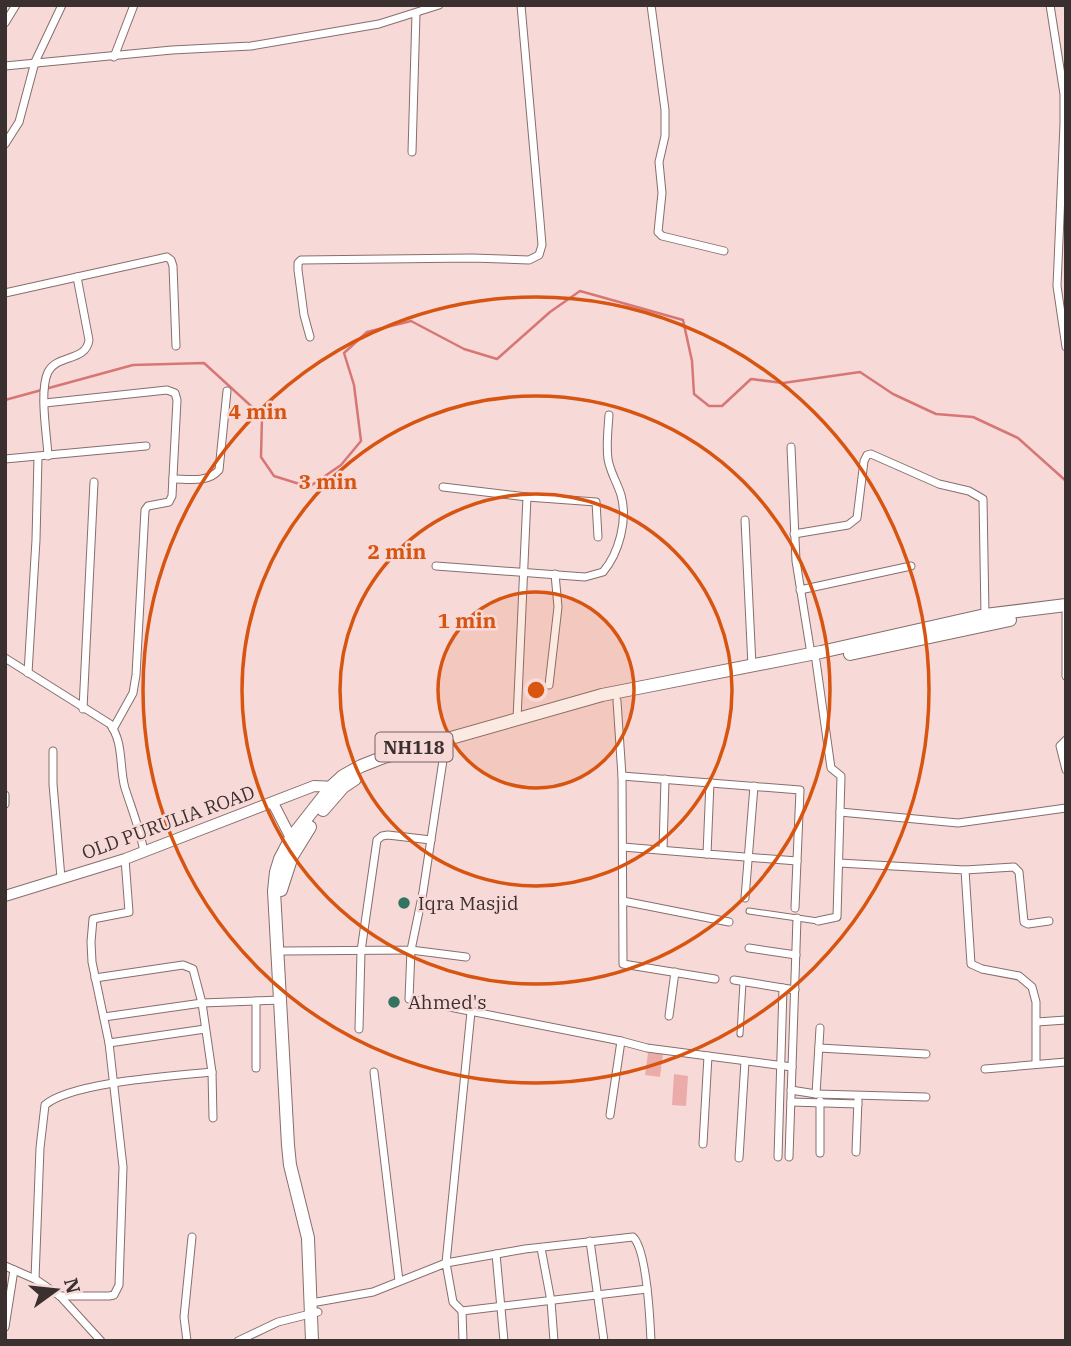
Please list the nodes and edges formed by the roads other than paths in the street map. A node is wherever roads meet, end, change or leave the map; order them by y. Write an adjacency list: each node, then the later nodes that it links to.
1 (16, 5): 9 (street)
2 (62, 5): 11 (street)
3 (134, 5): 10 (street)
4 (439, 5): 8 (street)
5 (521, 5): 19 (street)
6 (651, 5): 16 (street)
7 (1050, 5): 13 (street)
8 (416, 13): 10 (street); 15 (street)
9 (5, 23)
10 (114, 57): 11 (street)
11 (34, 62): 12 (street); 14 (street)
12 (5, 66)
13 (1065, 92): 21 (street)
14 (5, 144)
15 (412, 152)
16 (724, 251)
17 (77, 277): 18 (street); 20 (street); 23 (street)
18 (5, 293)
19 (310, 337)
20 (176, 346)
21 (1066, 347)
22 (227, 391): 30 (street)
23 (46, 403): 27 (street); 30 (street)
24 (609, 415): 40 (street)
25 (146, 446): 27 (street)
26 (792, 447): 35 (street)
27 (48, 456): 28 (street)
28 (38, 457): 29 (street); 48 (street)
29 (5, 459)
30 (173, 479): 54 (street)
31 (94, 482): 52 (street)
32 (443, 487): 33 (street)
33 (527, 497): 36 (street); 39 (street)
34 (745, 520): 47 (street)
35 (794, 534): 41 (street); 44 (street)
36 (598, 537)
37 (436, 566): 39 (street)
38 (911, 566): 41 (street)
39 (523, 571): 40 (street); 53 (street)
40 (555, 574): 50 (street)
41 (800, 590): 45 (street)
42 (1066, 605): 44 (highway, NH118)
43 (1066, 613): 45 (highway, NH118); 49 (street)
44 (985, 615): 45 (highway, NH118)
45 (813, 657): 47 (highway, NH118); 51 (highway, NH118); 68 (street)
46 (5, 658): 48 (street)
47 (752, 666): 53 (highway, NH118)
48 (28, 673): 52 (street)
49 (1066, 676)
50 (548, 685)
51 (617, 701): 56 (highway, NH118); 59 (street)
52 (83, 709): 54 (street)
53 (517, 719): 63 (highway, NH118)
54 (113, 729): 73 (street)
55 (1066, 740): 58 (street)
56 (445, 747): 63 (highway, NH118); 69 (street)
57 (53, 751): 80 (street)
58 (1066, 770)
59 (622, 776): 60 (street); 71 (street)
60 (665, 779): 61 (street); 72 (street)
61 (710, 782): 62 (street); 74 (street)
62 (754, 786): 75 (street); 77 (street)
63 (337, 787): 65 (main road, OLD PURULIA ROAD); 70 (highway, NH118)
64 (5, 795): 66 (street)
65 (273, 803): 70 (main road); 73 (main road, OLD PURULIA ROAD)
66 (5, 804)
67 (1066, 807): 68 (street)
68 (840, 812): 78 (street)
69 (431, 840): 91 (street); 93 (street)
70 (295, 841): 92 (highway, NH118); 102 (highway, NH118)
71 (622, 847): 72 (street); 83 (street)
72 (663, 850): 74 (street)
73 (144, 852): 76 (main road, OLD PURULIA ROAD)
74 (707, 854): 75 (street)
75 (749, 857): 77 (street); 82 (street)
76 (125, 859): 80 (main road, OLD PURULIA ROAD); 97 (street)
77 (797, 861): 84 (street)
78 (839, 863): 79 (street); 87 (street)
79 (965, 870): 88 (street); 109 (street)
80 (61, 878): 81 (main road, OLD PURULIA ROAD)
81 (5, 896)
82 (745, 898)
83 (623, 901): 89 (street); 96 (street)
84 (795, 908)
85 (749, 912): 86 (street)
86 (797, 918): 87 (street); 94 (street)
87 (818, 921)
88 (1049, 921)
89 (729, 922)
90 (749, 948): 94 (street)
91 (411, 950): 93 (street); 95 (street); 105 (street)
92 (284, 951): 93 (street); 158 (highway, NH118)
93 (361, 951): 111 (street)
94 (796, 956): 101 (street)
95 (466, 957)
96 (675, 972): 98 (street); 106 (street)
97 (96, 978): 104 (street); 107 (street)
98 (715, 979)
99 (739, 981): 100 (street); 113 (street)
100 (783, 988): 101 (street); 121 (street)
101 (795, 990): 123 (street)
102 (281, 1000): 103 (street); 158 (highway, NH118)
103 (256, 1001): 104 (street); 124 (street)
104 (202, 1003): 107 (street); 112 (street)
105 (471, 1012): 114 (street); 148 (street)
106 (669, 1016)
107 (104, 1017): 115 (street)
108 (1066, 1020): 109 (street)
109 (1037, 1022): 122 (street)
110 (820, 1028): 116 (street)
111 (359, 1029)
112 (205, 1030): 115 (street); 126 (street)
113 (740, 1034)
114 (621, 1041): 118 (street); 136 (street)
115 (109, 1043): 128 (street)
116 (819, 1048): 117 (street); 130 (street)
117 (926, 1054)
118 (708, 1056): 119 (street); 138 (street)
119 (745, 1061): 121 (street); 141 (street)
120 (1066, 1062): 122 (street)
121 (780, 1065): 123 (street); 142 (street)
122 (1036, 1065): 125 (street)
123 (792, 1067): 129 (street)
124 (256, 1068)
125 (985, 1069)
126 (212, 1072): 128 (street); 137 (street)
127 (374, 1072): 152 (street)
128 (115, 1082): 151 (street); 154 (street)
129 (791, 1090): 130 (street); 133 (street)
130 (816, 1094): 131 (street); 134 (street)
131 (858, 1095): 132 (street); 135 (street)
132 (926, 1097)
133 (791, 1102): 134 (street); 143 (street)
134 (822, 1103): 135 (street); 140 (street)
135 (858, 1104): 139 (street)
136 (610, 1115)
137 (213, 1118)
138 (703, 1144)
139 (856, 1152)
140 (820, 1153)
141 (739, 1157)
142 (778, 1157)
143 (789, 1157)
144 (192, 1237): 162 (street)
145 (590, 1241): 146 (street); 153 (street); 155 (street)
146 (541, 1248): 147 (street); 156 (street)
147 (496, 1254): 148 (street); 157 (street)
148 (446, 1263): 152 (street); 159 (street)
149 (5, 1266): 150 (street)
150 (14, 1270): 151 (street); 160 (street)
151 (35, 1279): 154 (street)
152 (399, 1282): 158 (street)
153 (647, 1289): 155 (street); 170 (street)
154 (60, 1296): 161 (street)
155 (597, 1296): 156 (street); 169 (street)
156 (551, 1301): 157 (street); 168 (street)
157 (502, 1307): 159 (street); 167 (street)
158 (316, 1309): 163 (street); 164 (highway, NH118); 165 (highway, NH118)
159 (462, 1311): 166 (street)
160 (5, 1327)
161 (101, 1341)
162 (187, 1341)
163 (238, 1341)
164 (312, 1341)
165 (318, 1341)
166 (463, 1341)
167 (504, 1341)
168 (554, 1341)
169 (604, 1341)
170 (651, 1341)

